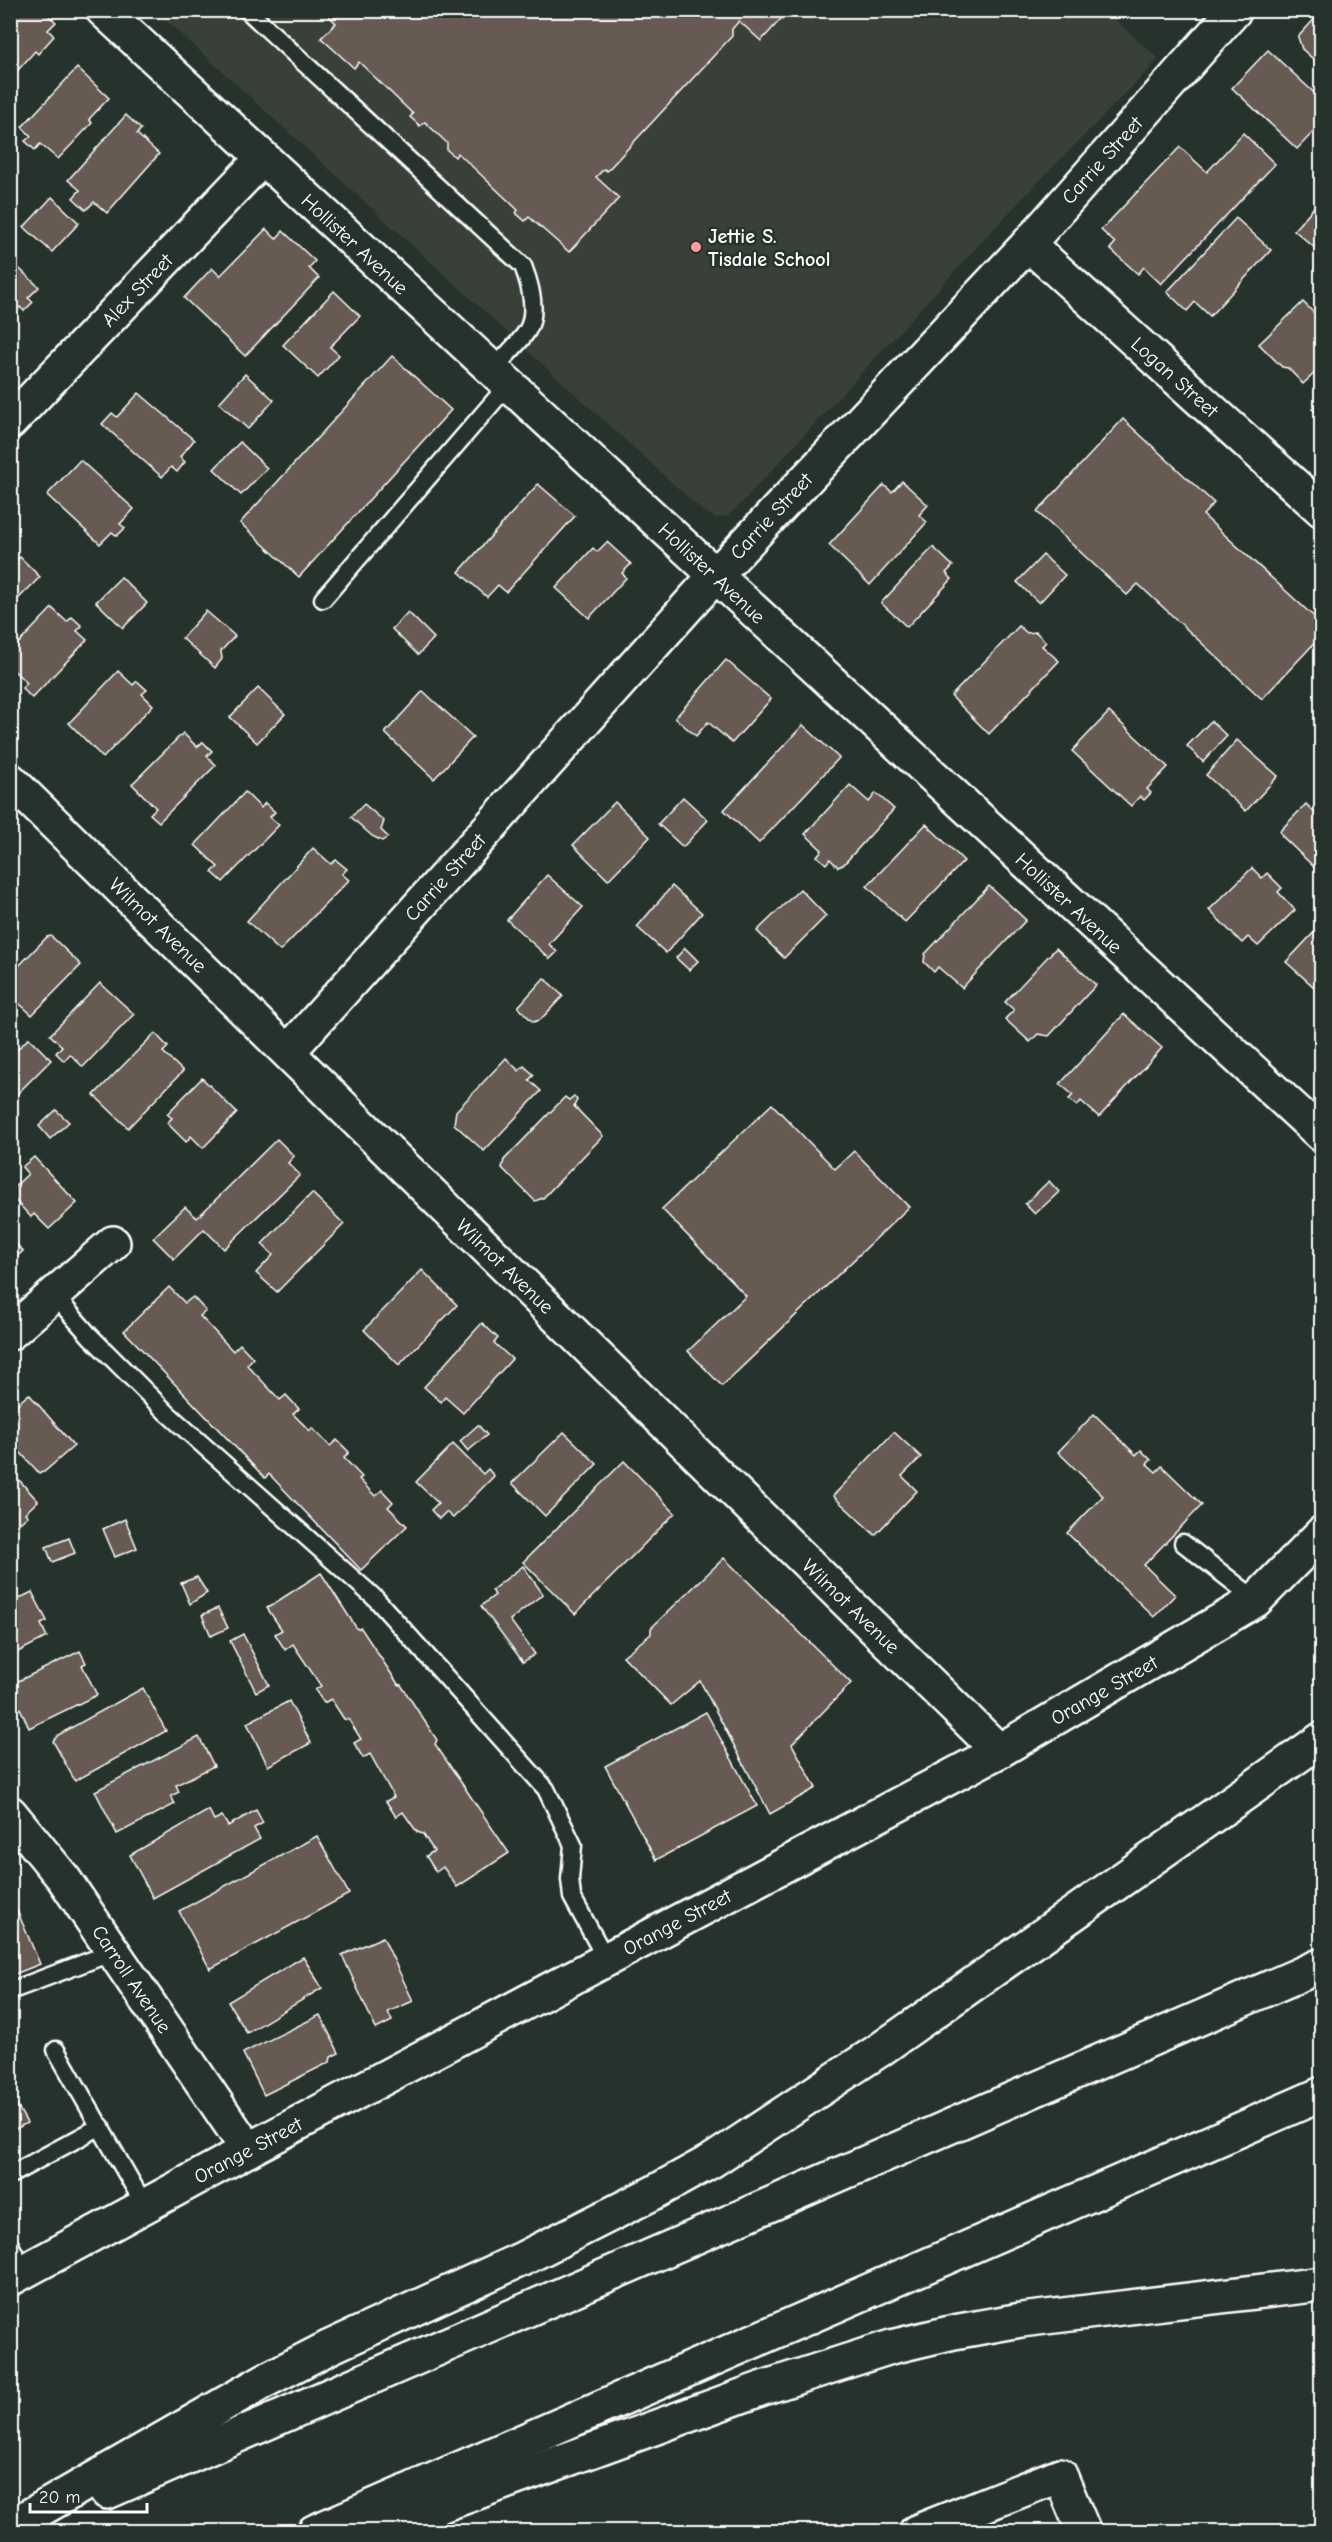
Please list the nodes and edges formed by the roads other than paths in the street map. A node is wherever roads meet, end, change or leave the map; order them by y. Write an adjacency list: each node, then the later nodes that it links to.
1 (104, 10): 4 (main road, Hollister Avenue)
2 (247, 10): 6 (lane)
3 (1235, 10): 5 (main road, Carrie Street)
4 (263, 158): 6 (main road, Hollister Avenue); 7 (main road, Alex Street)
5 (1028, 244): 8 (main road, Logan Street); 9 (main road, Carrie Street)
6 (500, 378): 9 (main road, Hollister Avenue); 10 (lane)
7 (10, 422)
8 (1322, 510)
9 (715, 576): 12 (main road, Carrie Street); 13 (main road, Hollister Avenue)
10 (323, 599)
11 (10, 780): 12 (main road, Wilmot Avenue)
12 (288, 1052): 21 (main road, Wilmot Avenue)
13 (1322, 1135)
14 (113, 1243): 15 (main road)
15 (54, 1295): 16 (main road); 24 (lane)
16 (10, 1333)
17 (1322, 1533): 19 (main road, Orange Street)
18 (1183, 1543): 19 (lane)
19 (1256, 1600): 21 (main road, Orange Street)
20 (1322, 1740): 35 (main road)
21 (999, 1751): 24 (main road, Orange Street)
22 (10, 1813): 23 (main road, Carroll Avenue)
23 (113, 1952): 26 (lane); 30 (main road, Carroll Avenue)
24 (606, 1959): 30 (main road, Orange Street)
25 (1322, 1965): 36 (main road)
26 (10, 1991)
27 (56, 2050): 29 (lane)
28 (1322, 2094): 37 (main road)
29 (100, 2126): 31 (lane); 32 (lane)
30 (248, 2150): 32 (main road, Orange Street)
31 (10, 2175)
32 (145, 2206): 33 (main road, Orange Street)
33 (15, 2265)
34 (1322, 2284): 38 (main road)
35 (10, 2527)
36 (16, 2532)
37 (314, 2532)
38 (368, 2532)
39 (916, 2532): 40 (main road)
40 (1084, 2532)

